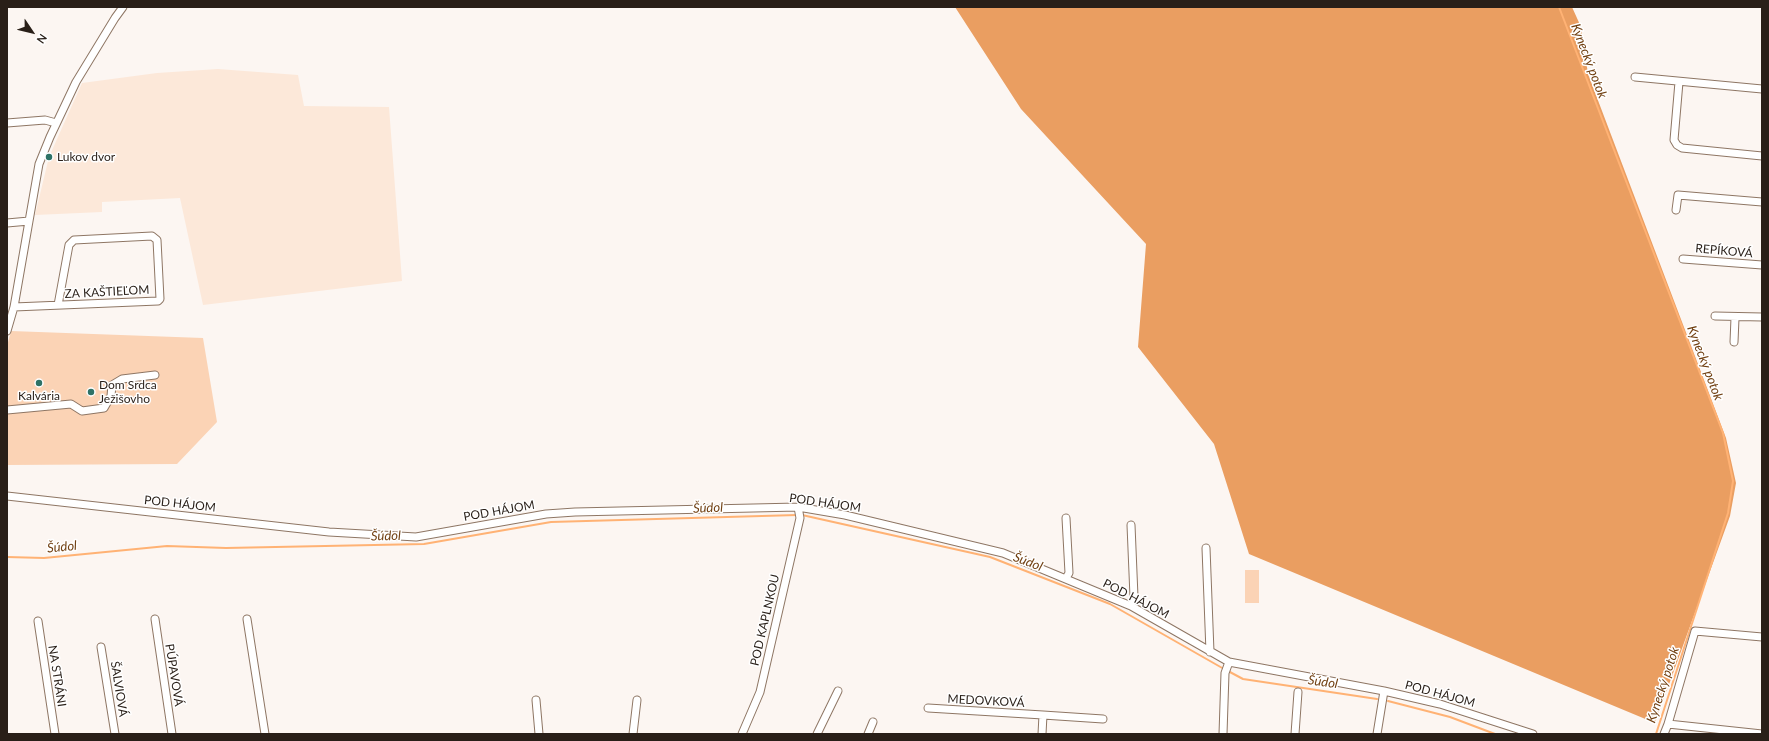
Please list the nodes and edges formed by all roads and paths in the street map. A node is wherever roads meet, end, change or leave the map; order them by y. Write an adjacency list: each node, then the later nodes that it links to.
1 (124, 7): 5 (street)
2 (1635, 77): 3 (street)
3 (1680, 82): 4 (street); 7 (street)
4 (1762, 89)
5 (56, 122): 6 (street); 10 (street)
6 (7, 123)
7 (1762, 156)
8 (1762, 202): 9 (street)
9 (1676, 210)
10 (29, 221): 11 (street); 15 (street)
11 (7, 223)
12 (1683, 259): 13 (street, REPÍKOVÁ)
13 (1762, 265)
14 (58, 306): 14 (street, ZA KAŠTIEĽOM); 15 (street, ZA KAŠTIEĽOM)
15 (14, 307): 19 (street)
16 (1715, 316): 18 (street)
17 (1762, 317): 18 (street)
18 (1735, 318): 20 (street)
19 (7, 331)
20 (1734, 342)
21 (155, 376): 22 (street)
22 (7, 410)
23 (7, 496): 24 (street, POD HÁJOM)
24 (799, 512): 28 (street, POD HÁJOM); 53 (street, POD KAPLNKOU)
25 (1066, 518): 28 (street)
26 (1130, 525): 29 (street)
27 (1206, 548): 35 (street)
28 (1066, 578): 29 (street, POD HÁJOM)
29 (1131, 606): 35 (street, POD HÁJOM)
30 (155, 619): 49 (street, PÚPAVOVÁ)
31 (247, 619): 50 (street)
32 (38, 621): 47 (street, NA STRÁNI)
33 (1762, 637): 46 (street)
34 (101, 647): 48 (street, ŠALVIOVÁ)
35 (1210, 652): 36 (street, POD HÁJOM)
36 (1227, 667): 38 (street, POD HÁJOM); 57 (street)
37 (838, 691): 54 (street)
38 (1384, 691): 59 (street); 60 (street, POD HÁJOM)
39 (1298, 692): 58 (street)
40 (536, 700): 51 (street)
41 (637, 700): 52 (street)
42 (928, 708): 43 (street, MEDOVKOVÁ)
43 (1043, 715): 44 (street, MEDOVKOVÁ); 56 (street)
44 (1103, 719)
45 (872, 722): 55 (street)
46 (1668, 724): 61 (street); 62 (street)
47 (55, 734)
48 (115, 734)
49 (172, 734)
50 (265, 734)
51 (539, 734)
52 (633, 734)
53 (742, 734)
54 (817, 734)
55 (868, 734)
56 (1042, 734)
57 (1223, 734)
58 (1295, 734)
59 (1377, 734)
60 (1533, 734)
61 (1664, 734)
62 (1762, 734)

